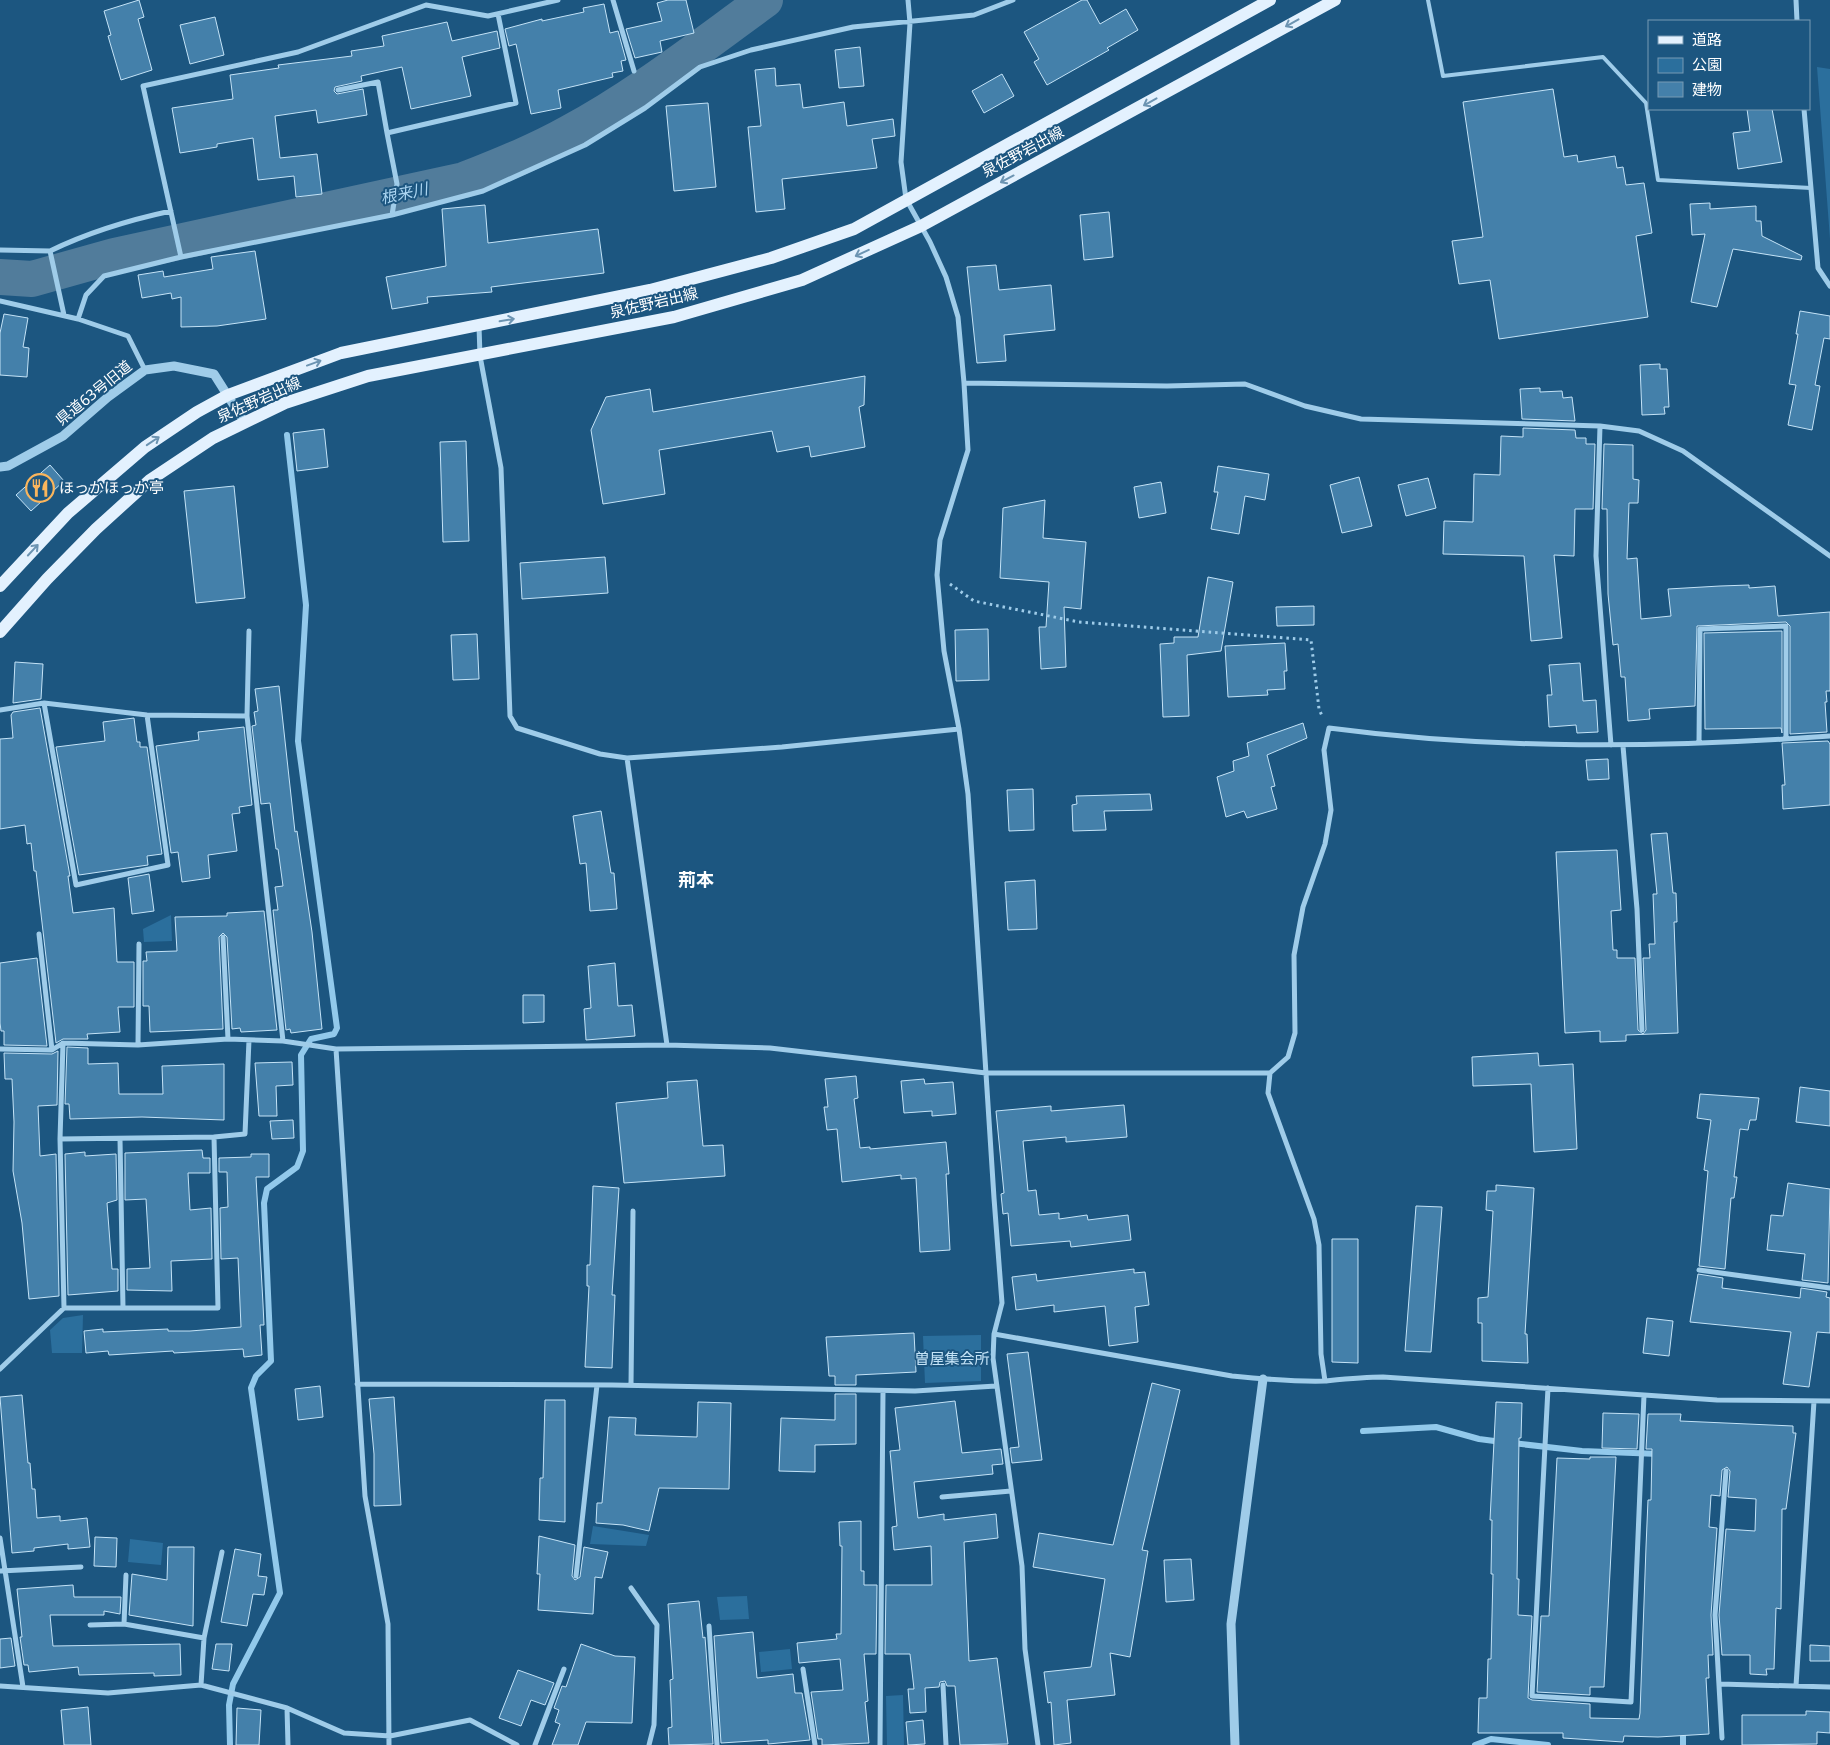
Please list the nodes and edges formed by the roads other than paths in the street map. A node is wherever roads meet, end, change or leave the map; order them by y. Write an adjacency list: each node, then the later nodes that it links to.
1 (558, 0): 9 (street)
2 (613, 0): 12 (street)
3 (908, 0): 11 (street)
4 (1013, 0): 11 (street)
5 (1270, 0): 17 (main road, 泉佐野岩出線)
6 (1335, 0): 20 (main road, 泉佐野岩出線, one-way to 20)
7 (1428, 0): 16 (lane)
8 (1796, 0): 10 (street)
9 (498, 14): 15 (street); 18 (street)
10 (1797, 20)
11 (910, 23): 17 (street); 19 (street)
12 (634, 71)
13 (338, 90): 15 (street)
14 (1804, 110): 16 (street)
15 (387, 133): 19 (street)
16 (1811, 188): 24 (street)
17 (906, 199): 20 (street); 28 (main road, 泉佐野岩出線, one-way to 17)
18 (171, 211): 22 (street); 23 (street)
19 (392, 215): 23 (street)
20 (921, 226): 29 (main road, 泉佐野岩出線, one-way to 29); 31 (street)
21 (0, 250): 22 (street)
22 (50, 251): 26 (street)
23 (181, 257): 27 (street)
24 (1830, 286)
25 (0, 301): 26 (street)
26 (64, 315): 27 (street)
27 (78, 318): 30 (street)
28 (479, 324): 29 (street); 32 (main road, 泉佐野岩出線, one-way to 28)
29 (480, 356): 33 (main road, 泉佐野岩出線); 50 (street)
30 (145, 370): 32 (street, 県道63号旧道); 35 (street, 県道63号旧道)
31 (964, 383): 34 (street); 44 (street)
32 (228, 395): 33 (street, 県道63号旧道); 37 (main road, 泉佐野岩出線, one-way to 32)
33 (245, 422): 39 (main road, 泉佐野岩出線)
34 (1600, 426): 36 (street); 48 (street)
35 (0, 467)
36 (1830, 556)
37 (0, 586)
38 (249, 631): 43 (street)
39 (0, 632)
40 (44, 703): 41 (street); 42 (street); 42 (street)
41 (0, 710)
42 (148, 715): 43 (street)
43 (247, 716): 57 (street)
44 (960, 730): 50 (street); 64 (street)
45 (1830, 736): 46 (street)
46 (1786, 739): 47 (street); 47 (street)
47 (1699, 743): 49 (street)
48 (1611, 745): 49 (street); 65 (street)
49 (1623, 746): 54 (street)
50 (627, 758): 60 (street)
51 (40, 934): 63 (street)
52 (223, 937): 55 (street)
53 (138, 944): 59 (street)
54 (1642, 1030)
55 (228, 1040): 56 (street); 59 (street)
56 (249, 1040): 57 (street); 66 (street)
57 (283, 1041): 61 (street)
58 (63, 1043): 59 (street); 63 (street); 68 (street)
59 (138, 1045)
60 (667, 1045): 61 (street); 64 (street)
61 (336, 1049): 78 (street)
62 (0, 1050): 63 (street)
63 (52, 1050)
64 (986, 1073): 65 (street); 74 (street)
65 (1270, 1073): 77 (street)
66 (214, 1137): 67 (street); 73 (street)
67 (120, 1138): 68 (street); 73 (street)
68 (60, 1140): 72 (street)
69 (632, 1211): 80 (street)
70 (1699, 1270): 71 (street)
71 (1830, 1288)
72 (64, 1308): 73 (street); 75 (street)
73 (123, 1308)
74 (994, 1334): 76 (street); 81 (street)
75 (0, 1369)
76 (1262, 1379): 77 (street); 123 (street)
77 (1325, 1380): 82 (street)
78 (357, 1384): 79 (street); 111 (street)
79 (597, 1385): 80 (street); 95 (street)
80 (631, 1386): 83 (street)
81 (996, 1386): 83 (street); 88 (street)
82 (1548, 1388): 84 (street); 84 (street)
83 (883, 1391): 120 (street)
84 (1644, 1395): 85 (street)
85 (1814, 1401): 86 (street); 107 (street)
86 (1830, 1401)
87 (1726, 1471): 104 (street)
88 (1011, 1491): 89 (street); 122 (street)
89 (942, 1497)
90 (0, 1538): 93 (street)
91 (222, 1552): 100 (street)
92 (81, 1568): 93 (street)
93 (2, 1571): 108 (street)
94 (126, 1575): 97 (street)
95 (576, 1576)
96 (631, 1588): 117 (street)
97 (124, 1624): 98 (street); 100 (street)
98 (90, 1625)
99 (709, 1626): 118 (street)
100 (204, 1638): 105 (street)
101 (564, 1669): 116 (street)
102 (803, 1669): 119 (street)
103 (943, 1684): 121 (street)
104 (1720, 1684): 107 (street); 112 (street)
105 (201, 1685): 108 (street); 110 (street)
106 (0, 1686): 108 (street)
107 (1796, 1686): 109 (street)
108 (22, 1687)
109 (1830, 1687)
110 (287, 1708): 111 (street); 113 (street)
111 (390, 1736): 114 (street); 115 (street)
112 (1722, 1738)
113 (288, 1745)
114 (389, 1745)
115 (517, 1745)
116 (536, 1745)
117 (649, 1745)
118 (717, 1745)
119 (815, 1745)
120 (880, 1745)
121 (946, 1745)
122 (1038, 1745)
123 (1235, 1745)

